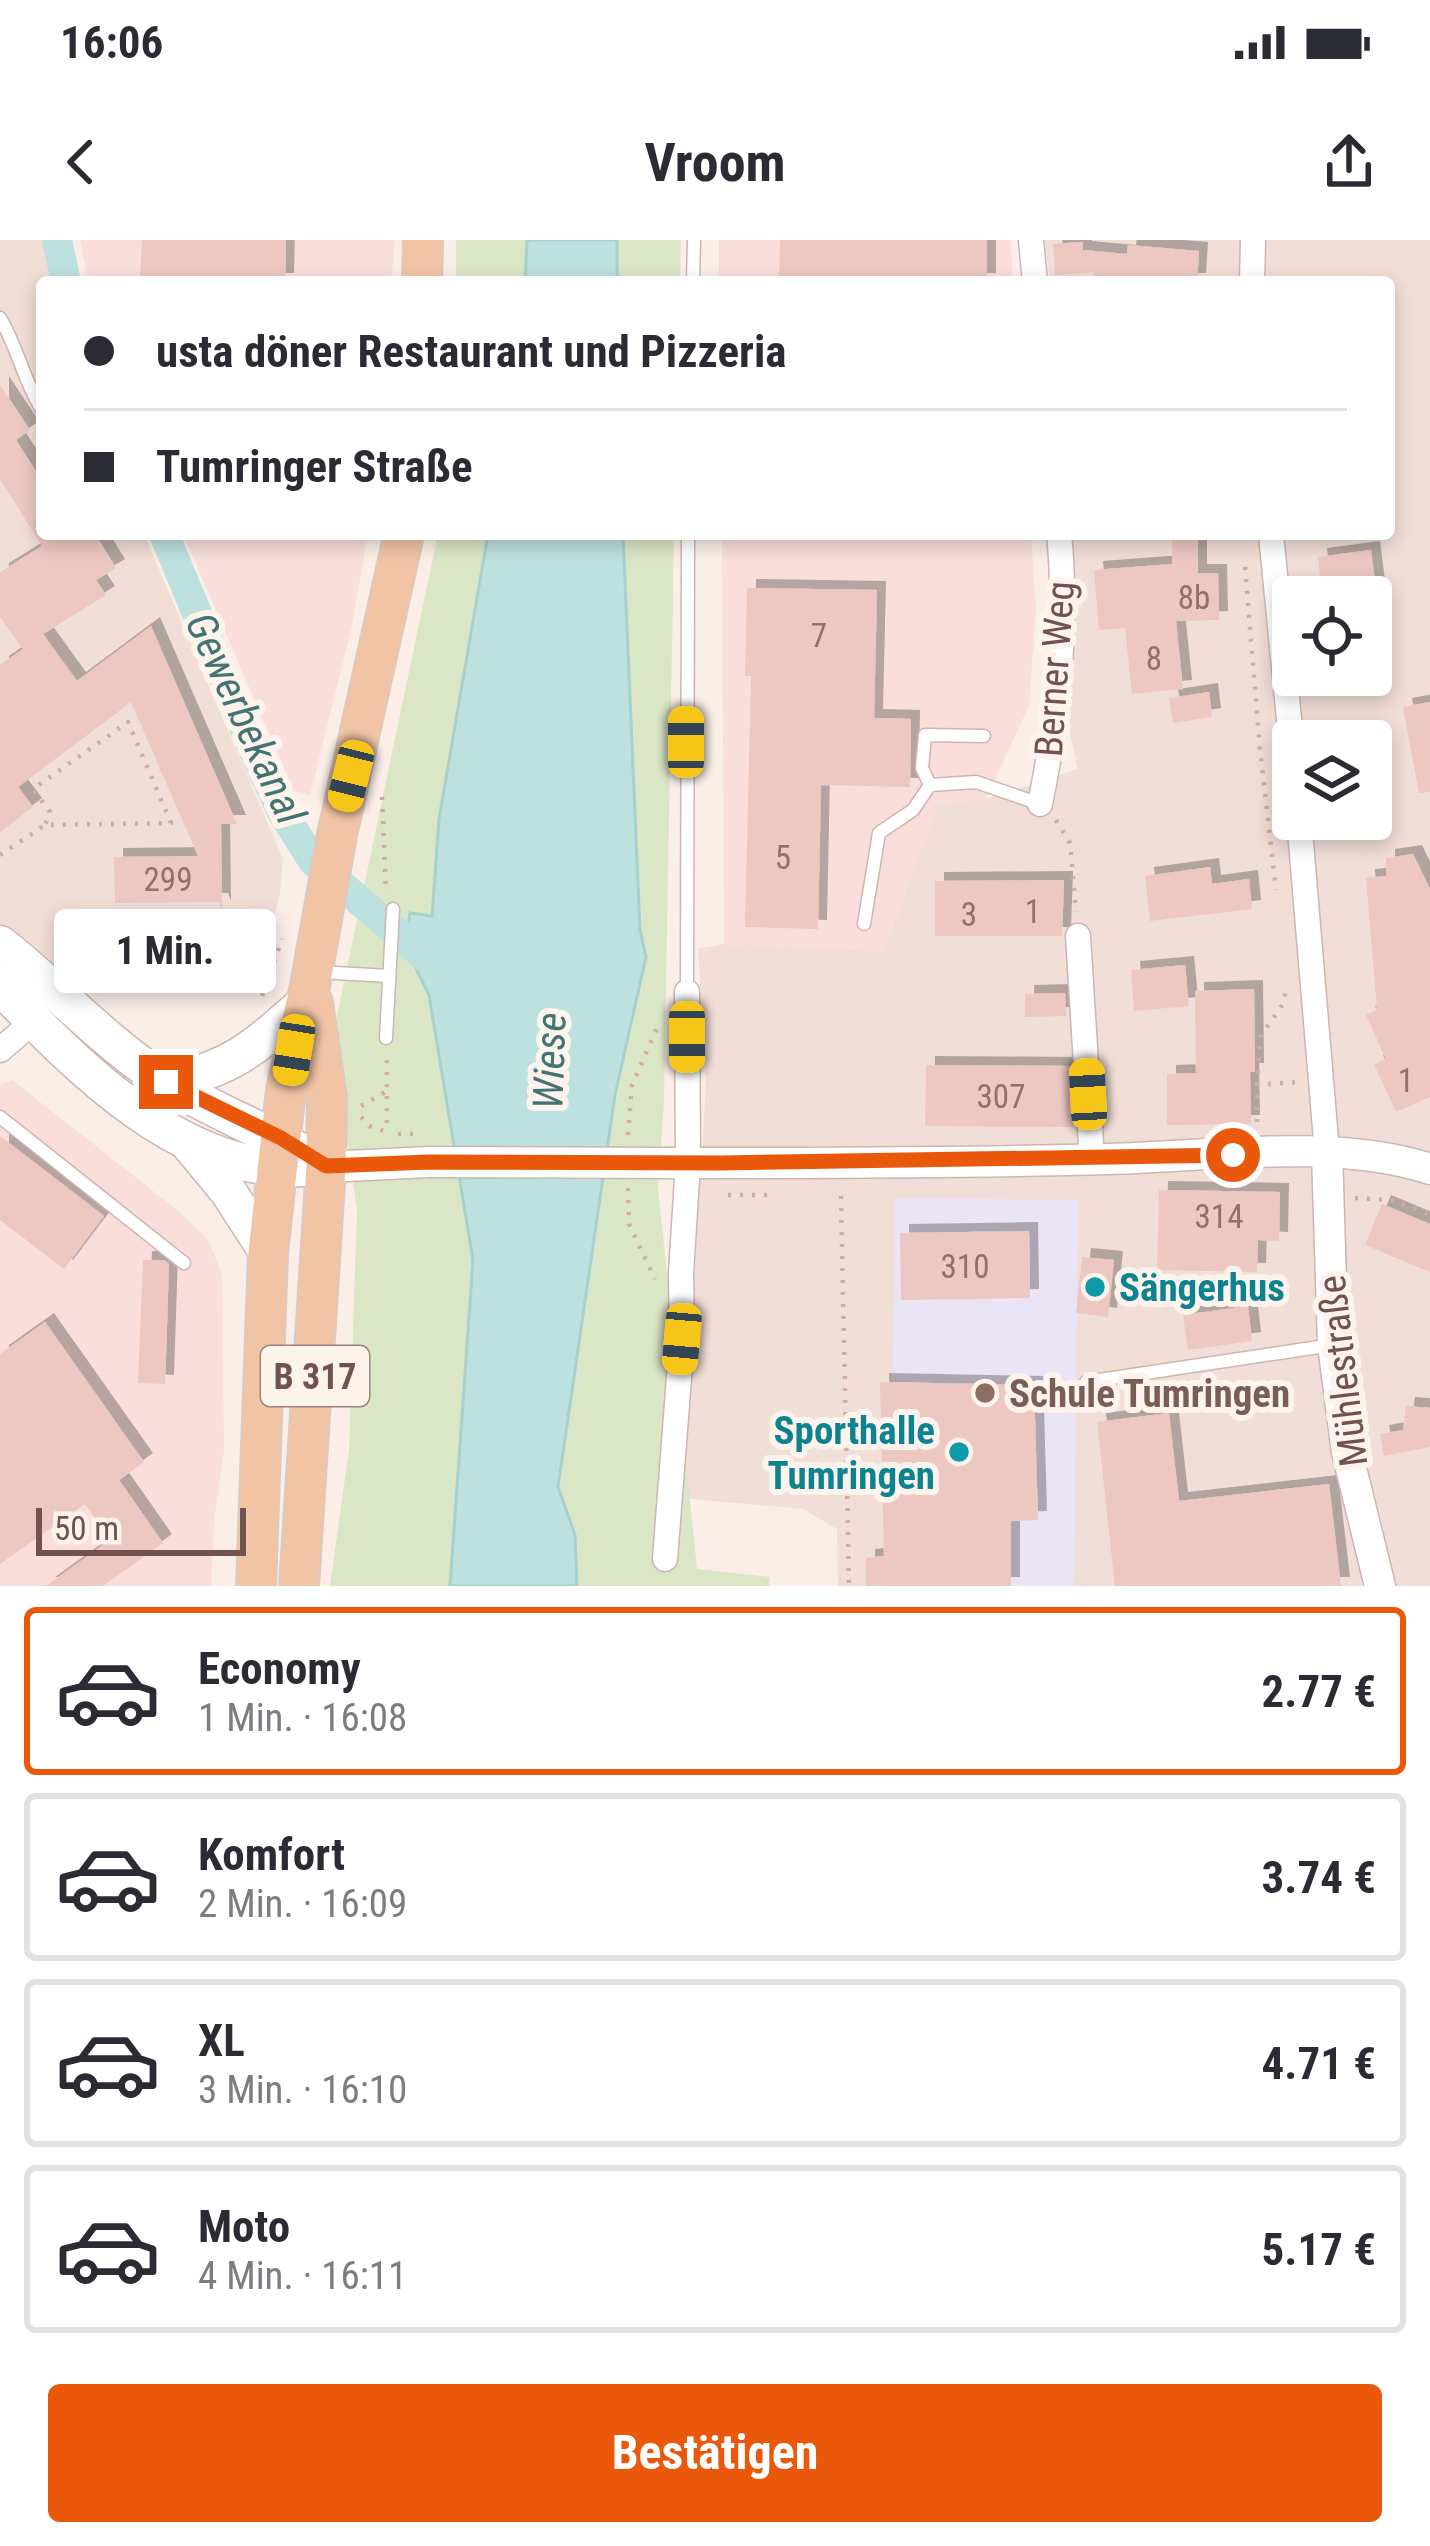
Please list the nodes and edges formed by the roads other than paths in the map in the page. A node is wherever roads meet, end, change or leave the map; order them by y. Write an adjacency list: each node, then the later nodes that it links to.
1 (424, 240): 5 (main road)
2 (694, 240): 6 (lane)
3 (1031, 240): 7 (street)
4 (1252, 240): 8 (street)
5 (422, 276)
6 (693, 276)
7 (1034, 276)
8 (1252, 276)
9 (0, 318): 10 (lane)
10 (36, 401)
11 (403, 540): 26 (main road, B 317)
12 (688, 540): 27 (lane)
13 (1059, 540): 18 (street, Berner Weg)
14 (1272, 540): 15 (street)
15 (1289, 720)
16 (984, 736): 17 (lane)
17 (930, 785): 18 (lane); 21 (lane)
18 (1040, 804)
19 (1301, 840): 34 (street)
20 (393, 909): 24 (lane)
21 (864, 924)
22 (1078, 936): 36 (street)
23 (0, 944): 28 (main road)
24 (388, 976): 26 (lane); 29 (lane)
25 (0, 986): 28 (main road)
26 (309, 987): 31 (main road); 35 (main road, B 317); 38 (main road, B 317)
27 (687, 992): 37 (street)
28 (48, 1011): 30 (street); 31 (main road); 33 (main road)
29 (386, 1038)
30 (0, 1050)
31 (166, 1082): 35 (main road)
32 (0, 1117): 41 (lane)
33 (187, 1141): 35 (main road); 40 (main road)
34 (1327, 1152): 36 (street); 39 (street); 42 (street, Mühlestraße)
35 (278, 1153): 38 (main road); 40 (main road, B 317)
36 (1092, 1159): 37 (street)
37 (679, 1163): 38 (street, bridge); 44 (street)
38 (326, 1166): 46 (main road, B 317)
39 (1430, 1169)
40 (268, 1253): 45 (main road, B 317)
41 (184, 1263)
42 (1333, 1345): 43 (lane); 47 (street, Mühlestraße)
43 (1087, 1382)
44 (664, 1559)
45 (256, 1586)
46 (299, 1586)
47 (1381, 1586)

